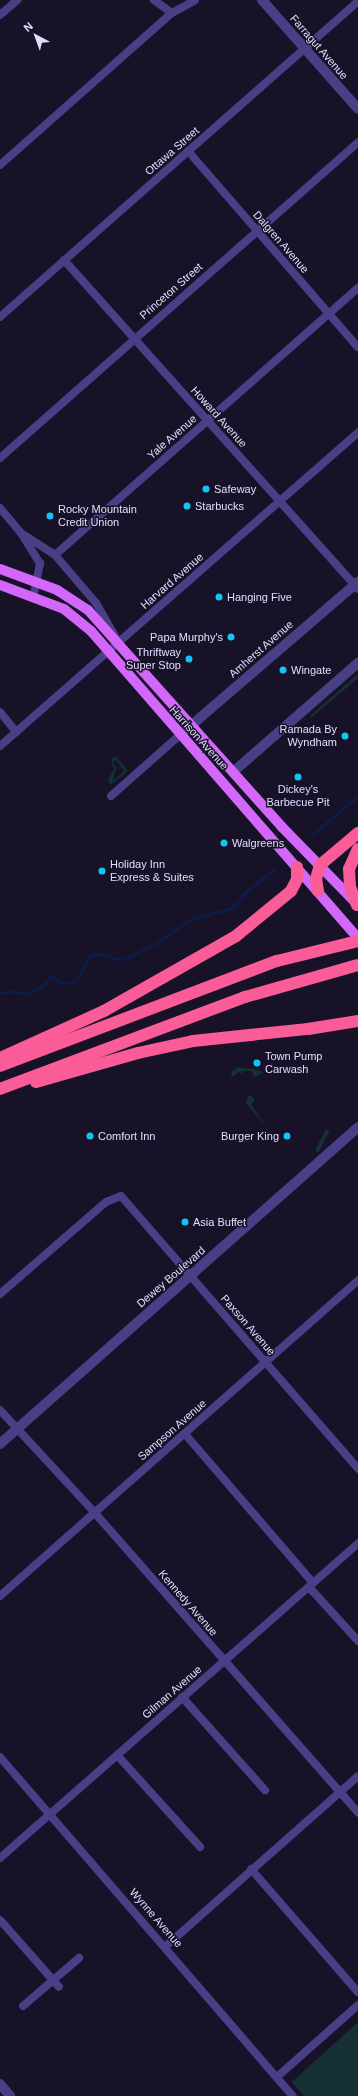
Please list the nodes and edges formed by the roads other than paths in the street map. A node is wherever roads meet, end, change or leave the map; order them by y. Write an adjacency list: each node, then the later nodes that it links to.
1 (17, 0): 7 (street)
2 (154, 0): 6 (street)
3 (195, 0): 6 (street)
4 (262, 0): 8 (street, Farragut Avenue)
5 (358, 1): 8 (street, Ottawa Street)
6 (172, 13): 12 (street)
7 (0, 15)
8 (304, 48): 9 (street, Farragut Avenue); 11 (street, Ottawa Street)
9 (358, 109)
10 (358, 142): 13 (street, Princeton Street)
11 (188, 152): 13 (street, Dalgren Avenue); 14 (street, Ottawa Street)
12 (0, 165)
13 (257, 230): 16 (street, Dalgren Avenue); 18 (street, Princeton Street)
14 (64, 260): 17 (street, Ottawa Street); 18 (street, Howard Avenue)
15 (358, 288): 16 (street, Yale Avenue)
16 (329, 314): 19 (street, Dalgren Avenue); 20 (street, Yale Avenue)
17 (0, 317)
18 (134, 338): 20 (street, Howard Avenue); 22 (street, Princeton Street)
19 (358, 347)
20 (207, 420): 23 (street, Howard Avenue); 26 (street, Yale Avenue)
21 (358, 434): 23 (street, Harvard Avenue)
22 (0, 458)
23 (280, 502): 30 (street, Howard Avenue); 32 (street, Harvard Avenue)
24 (0, 508): 25 (street)
25 (22, 534): 26 (street); 28 (street)
26 (55, 555): 32 (street)
27 (0, 570): 28 (main road, Harrison Avenue)
28 (37, 582): 31 (street); 32 (main road, Harrison Avenue)
29 (0, 585): 31 (main road, Harrison Avenue)
30 (357, 585): 36 (street, Amherst Avenue)
31 (32, 598): 33 (main road, Harrison Avenue)
32 (119, 642): 33 (street, Harvard Avenue); 36 (main road, Harrison Avenue)
33 (107, 652): 37 (street, Harvard Avenue); 38 (main road, Harrison Avenue)
34 (358, 663): 40 (street)
35 (0, 712): 37 (street)
36 (191, 725): 38 (street, Amherst Avenue); 40 (main road, Harrison Avenue)
37 (16, 732): 39 (street, Harvard Avenue)
38 (180, 735): 41 (street); 45 (main road, Harrison Avenue)
39 (0, 746)
40 (233, 772): 44 (main road, Harrison Avenue)
41 (111, 796)
42 (358, 833): 44 (highway)
43 (358, 849): 47 (highway)
44 (320, 864): 46 (highway); 47 (main road, Harrison Avenue)
45 (297, 867): 46 (main road, Harrison Avenue); 52 (highway)
46 (318, 892): 48 (main road, Harrison Avenue)
47 (358, 905)
48 (358, 938)
49 (358, 941): 53 (highway)
50 (354, 966): 54 (highway)
51 (358, 1021): 54 (highway)
52 (0, 1058)
53 (0, 1066)
54 (0, 1089)
55 (358, 1128): 56 (street, Dewey Boulevard)
56 (191, 1275): 58 (street, Paxson Avenue); 59 (street, Paxson Avenue); 61 (street, Dewey Boulevard)
57 (357, 1283): 59 (street, Sampson Avenue)
58 (0, 1294)
59 (265, 1361): 62 (street, Sampson Avenue); 64 (street, Paxson Avenue)
60 (0, 1410): 61 (street, Kennedy Avenue)
61 (16, 1429): 63 (street, Dewey Boulevard); 65 (street, Kennedy Avenue)
62 (185, 1434): 65 (street, Sampson Avenue); 67 (street)
63 (0, 1444)
64 (358, 1469)
65 (94, 1512): 68 (street, Sampson Avenue); 70 (street, Kennedy Avenue)
66 (358, 1543): 67 (street, Gilman Avenue)
67 (311, 1585): 69 (street); 70 (street, Gilman Avenue)
68 (0, 1596)
69 (358, 1641)
70 (225, 1661): 71 (street, Gilman Avenue); 76 (street, Kennedy Avenue)
71 (182, 1697): 72 (street, Gilman Avenue); 75 (street)
72 (118, 1755): 78 (street, Gilman Avenue); 79 (street)
73 (0, 1757): 78 (street, Wynne Avenue)
74 (358, 1776): 76 (street)
75 (265, 1790)
76 (340, 1792): 77 (street, Kennedy Avenue); 81 (street)
77 (358, 1813)
78 (50, 1815): 80 (street, Gilman Avenue); 83 (street, Wynne Avenue)
79 (200, 1847)
80 (0, 1858)
81 (251, 1869): 83 (street); 87 (street)
82 (0, 1920): 85 (street)
83 (166, 1946): 90 (street, Wynne Avenue)
84 (79, 1958): 85 (street)
85 (53, 1980): 86 (street); 89 (street)
86 (59, 1987)
87 (358, 1992)
88 (358, 2005): 90 (street)
89 (23, 2006)
90 (277, 2077): 93 (street, Wynne Avenue)
91 (0, 2084): 92 (street)
92 (10, 2096)
93 (293, 2096)

